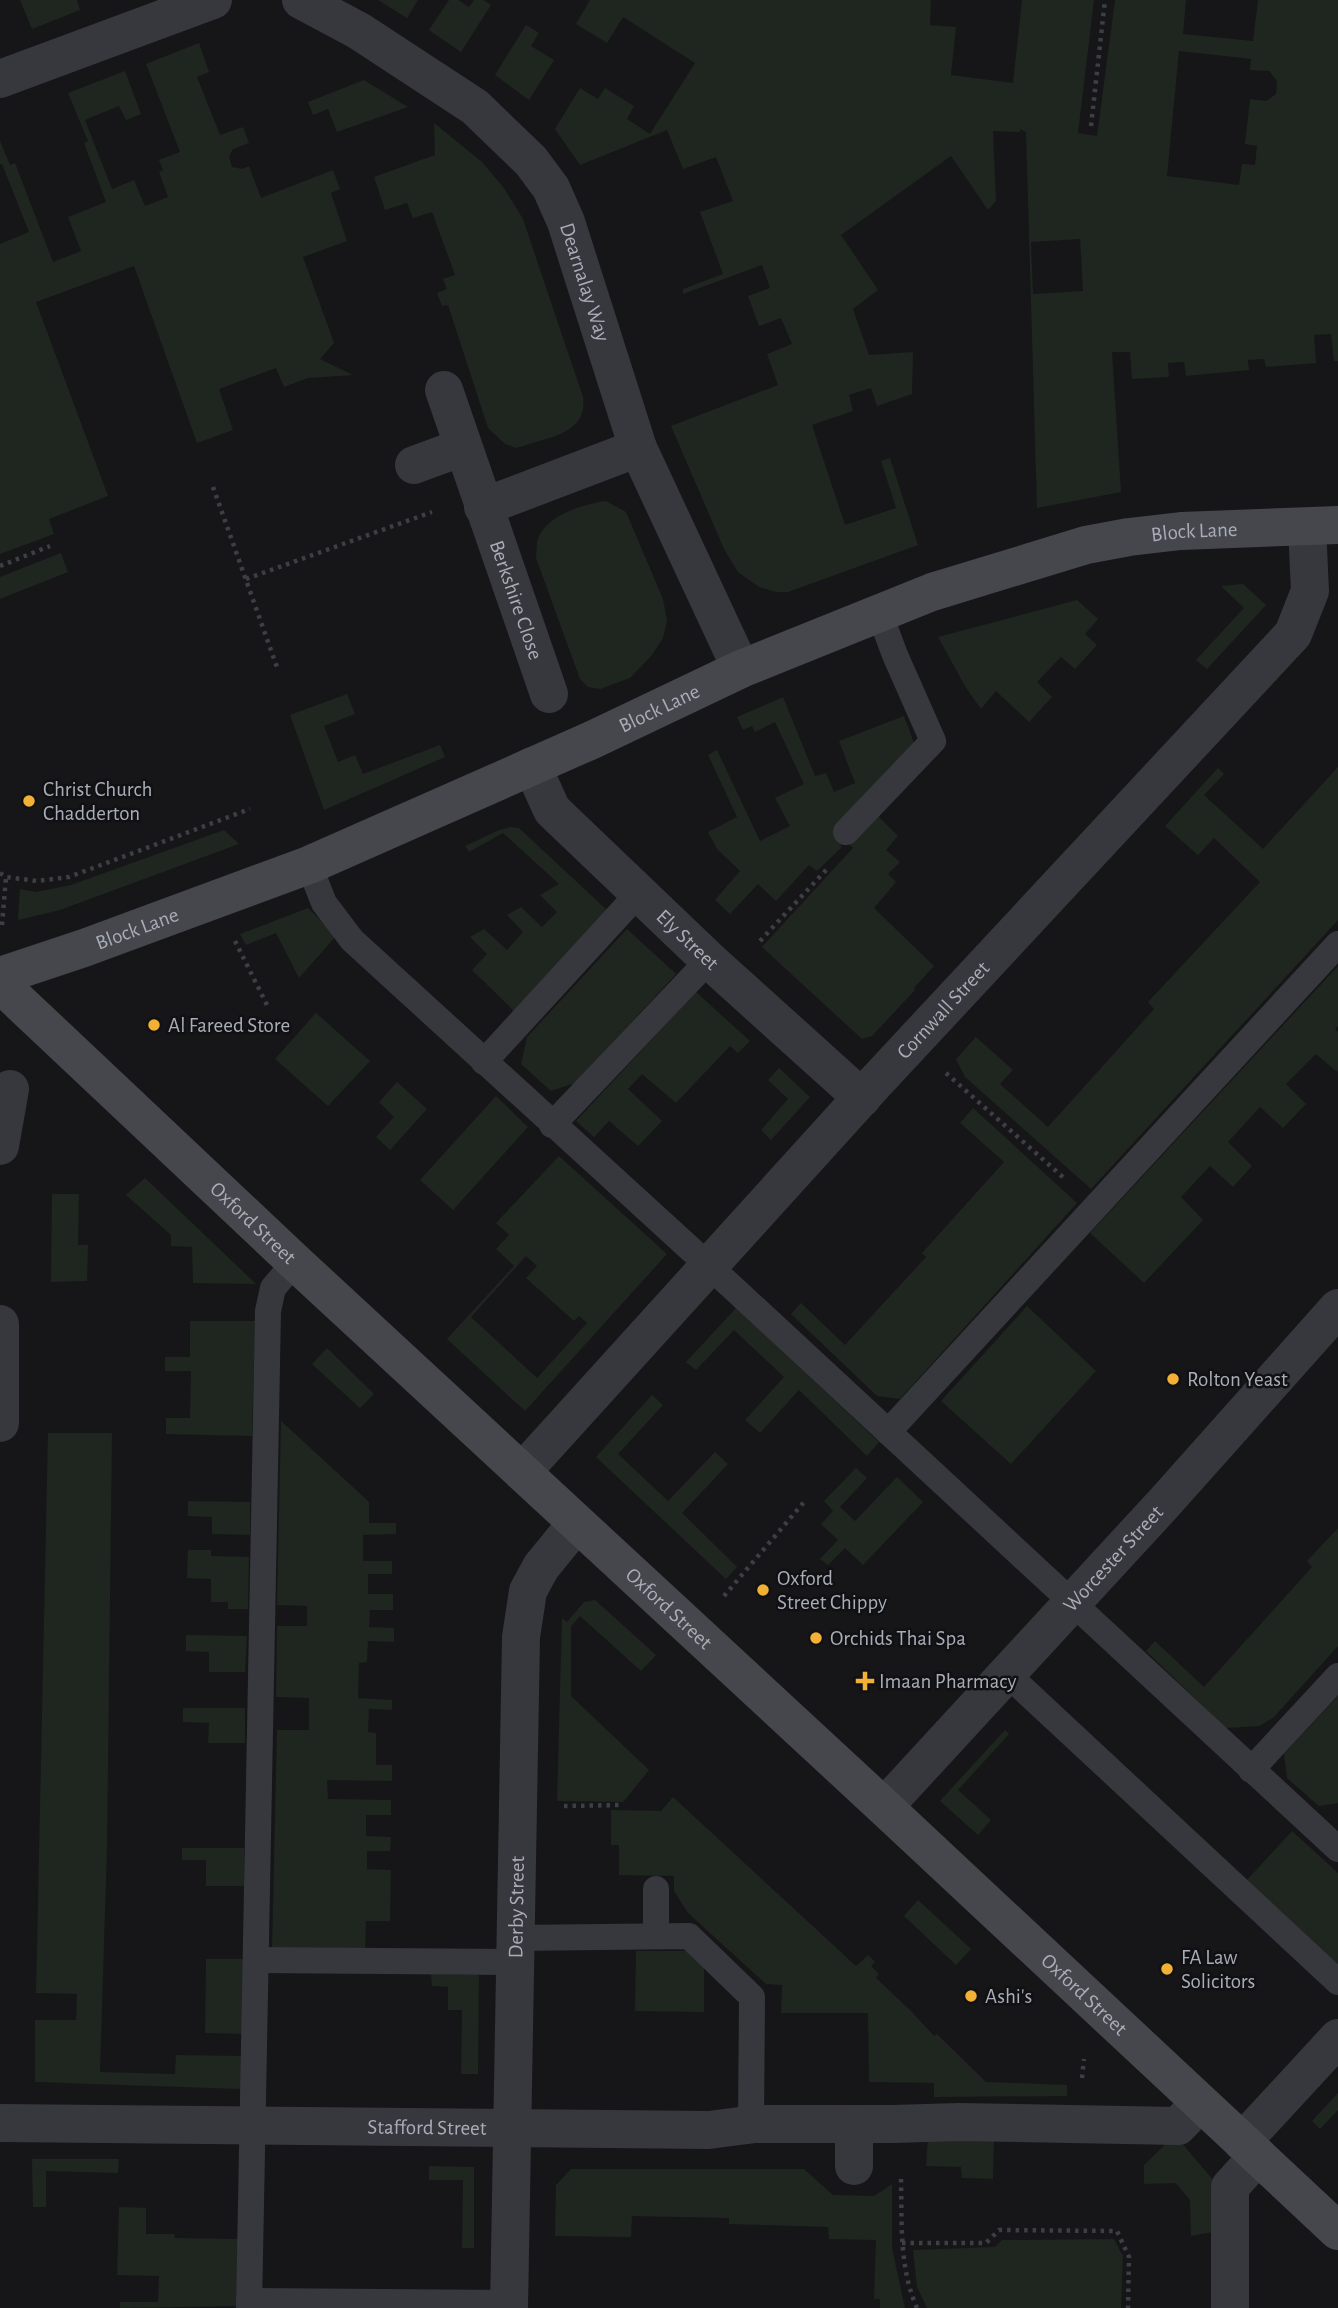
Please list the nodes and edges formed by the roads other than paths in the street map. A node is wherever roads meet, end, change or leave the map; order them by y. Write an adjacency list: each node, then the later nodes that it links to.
1 (213, 0): 3 (street)
2 (302, 0): 6 (street, Dearnalay Way)
3 (0, 79)
4 (444, 390): 5 (street, Berkshire Close)
5 (463, 447): 7 (street); 8 (street, Berkshire Close)
6 (638, 448): 8 (street); 11 (street, Dearnalay Way)
7 (414, 465)
8 (483, 507): 12 (street, Berkshire Close)
9 (1323, 526): 10 (main road, Block Lane); 23 (street, Cornwall Street)
10 (879, 612): 11 (main road, Block Lane); 14 (lane)
11 (741, 668): 13 (main road, Block Lane)
12 (549, 694)
13 (532, 766): 15 (main road, Block Lane); 16 (street, Ely Street)
14 (846, 832)
15 (309, 865): 19 (main road, Block Lane); 21 (lane)
16 (638, 894): 18 (street, Ely Street); 21 (lane)
17 (1338, 944): 31 (lane)
18 (709, 960): 23 (street, Ely Street); 24 (lane)
19 (0, 976)
20 (0, 984): 26 (main road, Oxford Street)
21 (484, 1062): 24 (lane)
22 (10, 1089): 25 (street)
23 (862, 1098): 27 (street, Cornwall Street)
24 (552, 1125): 27 (lane)
25 (0, 1146)
26 (295, 1262): 32 (main road, Oxford Street); 43 (lane)
27 (708, 1267): 31 (lane); 32 (street, Cornwall Street)
28 (1338, 1308): 34 (street, Worcester Street)
29 (0, 1324): 30 (street)
30 (0, 1423)
31 (888, 1432): 34 (lane)
32 (522, 1472): 33 (main road, Oxford Street)
33 (576, 1524): 38 (main road, Oxford Street); 42 (street, Derby Street)
34 (1071, 1603): 35 (street, Worcester Street); 37 (lane)
35 (1007, 1674): 38 (street, Worcester Street); 44 (lane)
36 (1338, 1676): 37 (lane)
37 (1251, 1770): 39 (lane)
38 (884, 1807): 46 (main road, Oxford Street)
39 (1338, 1849)
40 (656, 1889): 41 (lane)
41 (656, 1936): 42 (lane); 48 (lane)
42 (514, 1950): 43 (lane); 51 (street, Derby Street)
43 (256, 1960): 50 (lane)
44 (1338, 1982)
45 (1338, 2038): 52 (street)
46 (1199, 2103): 49 (street, Stafford Street); 52 (main road, Oxford Street)
47 (0, 2123): 50 (street, Stafford Street)
48 (751, 2124): 49 (street, Stafford Street); 51 (street, Stafford Street)
49 (854, 2124): 53 (street)
50 (252, 2126): 51 (street, Stafford Street); 55 (lane)
51 (513, 2128): 56 (street, Derby Street)
52 (1250, 2149): 54 (main road, Oxford Street); 57 (street)
53 (854, 2166)
54 (1338, 2231)
55 (248, 2305): 56 (lane)
56 (509, 2306)
57 (1230, 2308)

